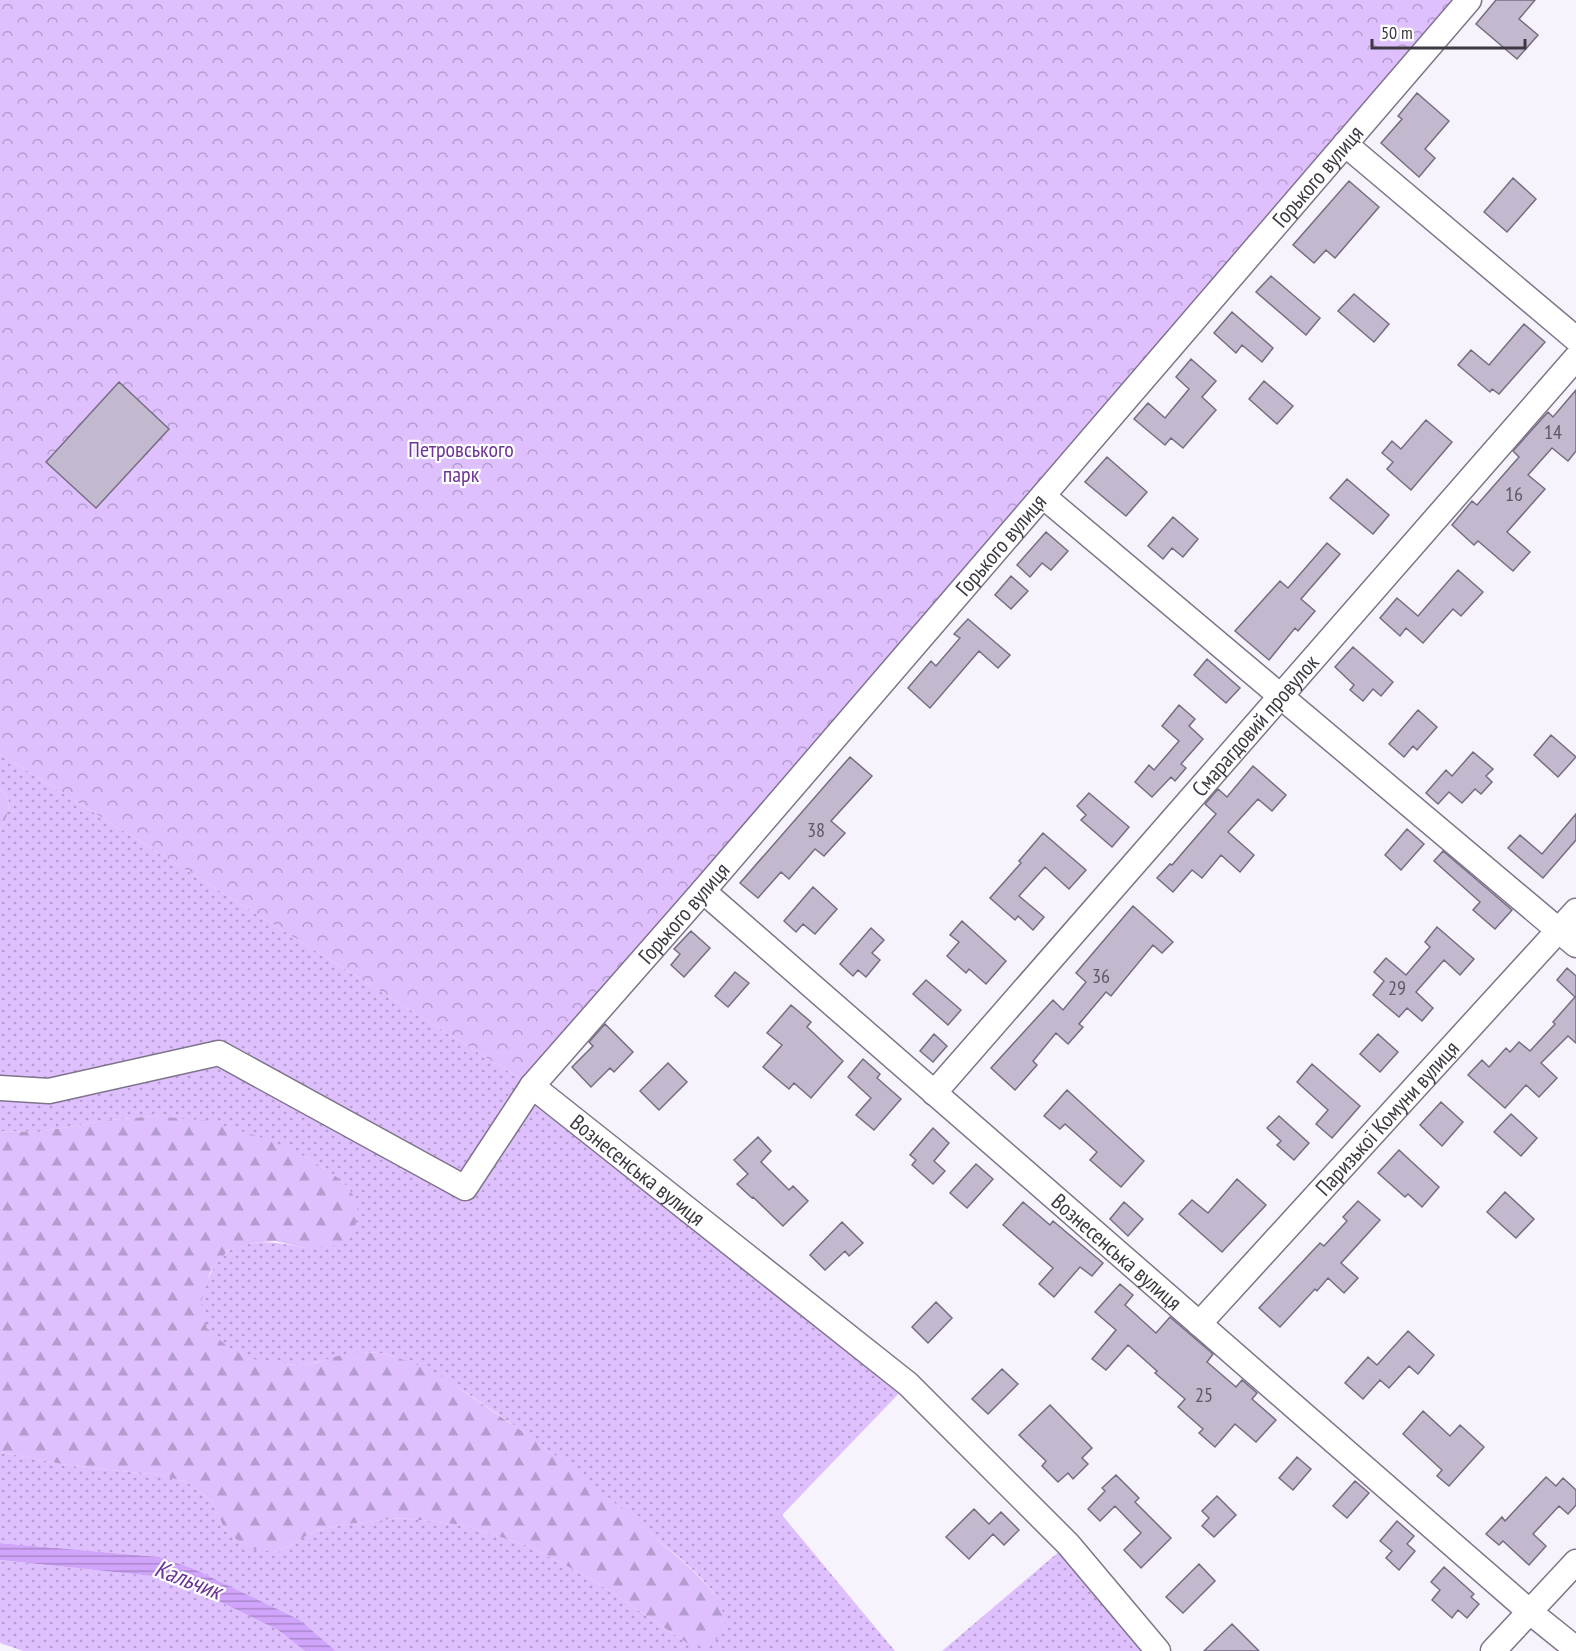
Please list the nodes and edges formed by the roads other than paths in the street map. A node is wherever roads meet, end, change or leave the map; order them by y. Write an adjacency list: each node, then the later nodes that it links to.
1 (1469, 0): 2 (street, Горького вулиця)
2 (1345, 144): 3 (street); 5 (street, Горького вулиця)
3 (1576, 339)
4 (1576, 358): 6 (street, Смарагдовий провулок)
5 (1043, 496): 6 (street); 7 (street, Горького вулиця)
6 (1280, 696): 9 (street); 12 (street, Смарагдовий провулок)
7 (703, 891): 10 (street, Горького вулиця); 12 (street, Вознесенська вулиця)
8 (1576, 911): 9 (street, Паризької Комуни вулиця)
9 (1567, 938): 13 (street, Паризької Комуни вулиця)
10 (532, 1086): 11 (street, Горького вулиця); 17 (street, Вознесенська вулиця)
11 (0, 1088)
12 (934, 1093): 13 (street, Вознесенська вулиця)
13 (1199, 1324): 15 (street, Вознесенська вулиця)
14 (1576, 1562): 15 (street)
15 (1530, 1612): 16 (street, Вознесенська вулиця); 18 (street)
16 (1576, 1649)
17 (1158, 1651)
18 (1493, 1651)

